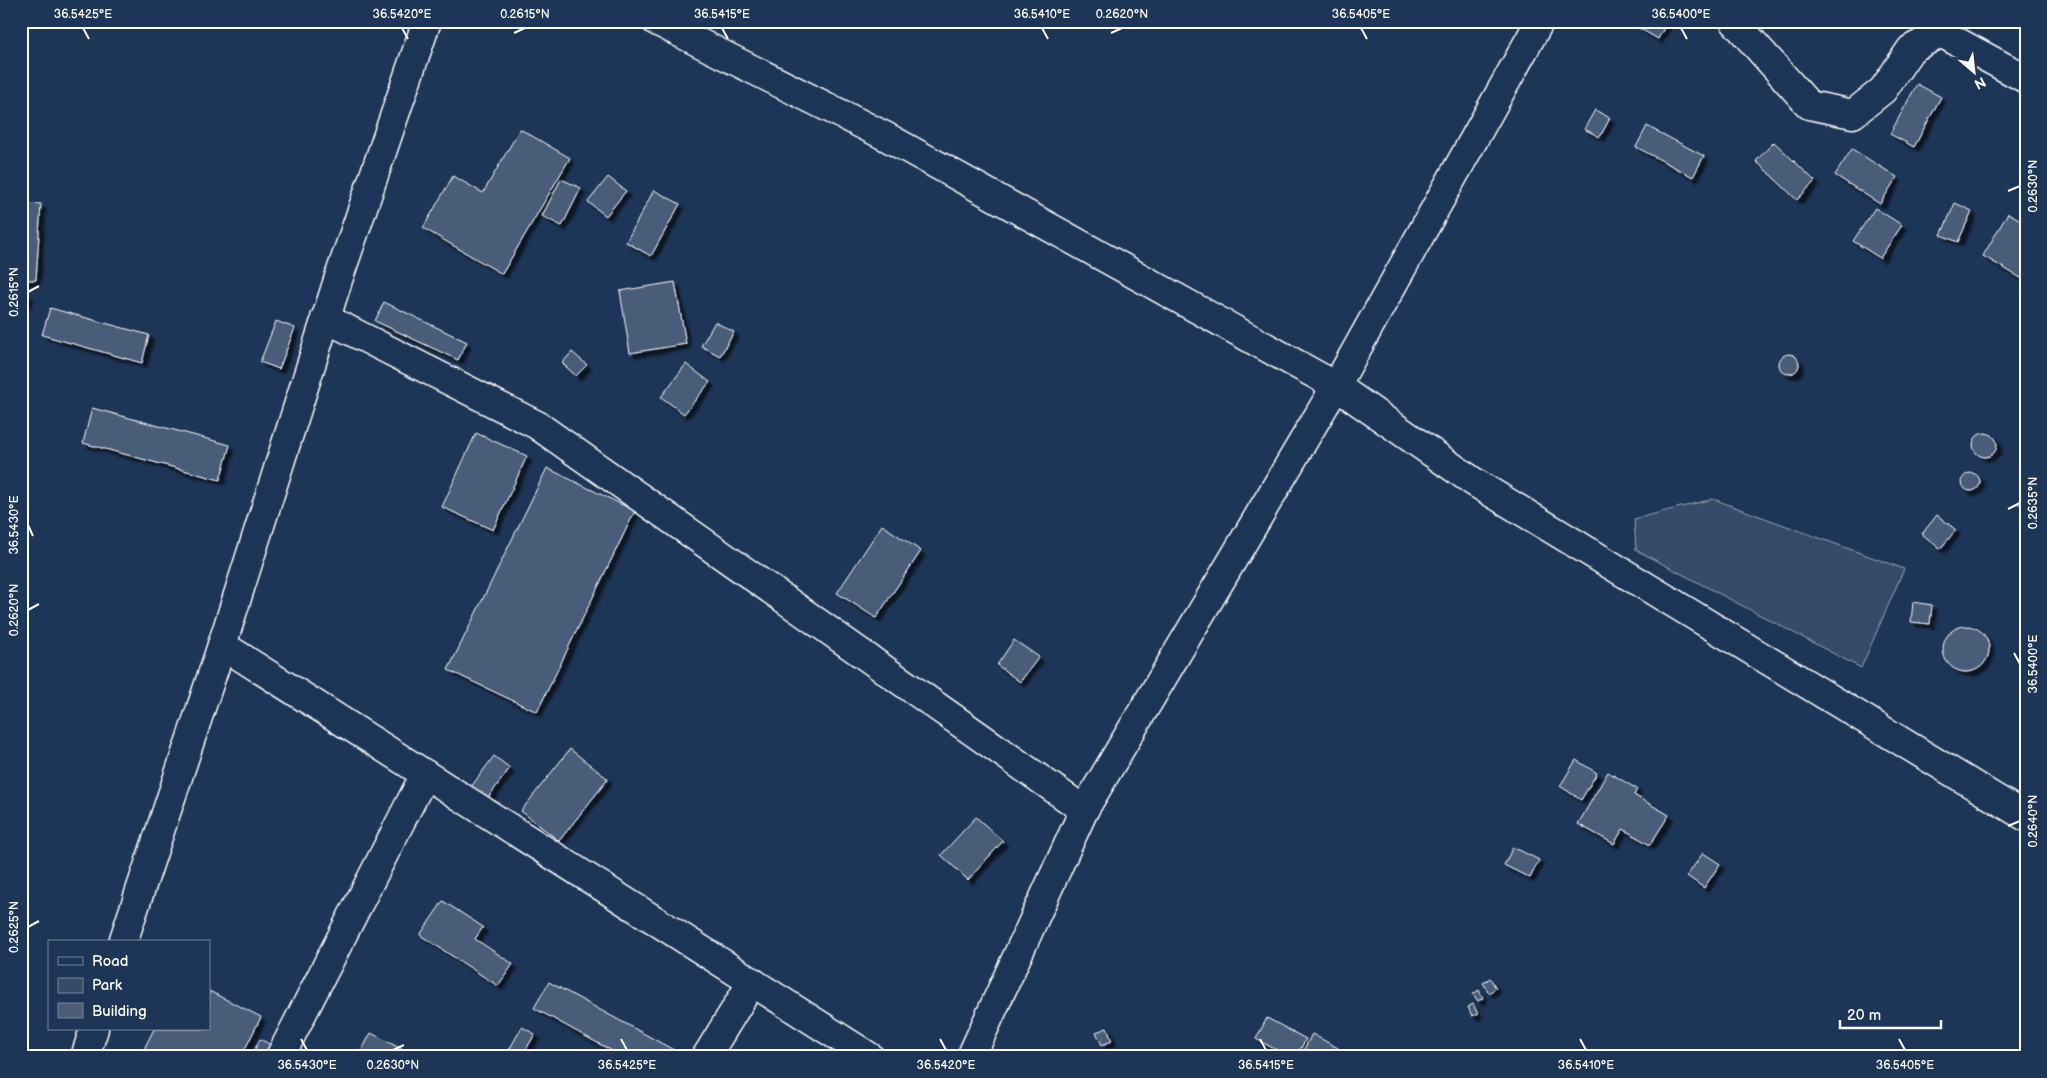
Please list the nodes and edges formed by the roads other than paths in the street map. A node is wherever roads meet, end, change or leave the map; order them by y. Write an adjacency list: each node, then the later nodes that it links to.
1 (427, 21): 6 (street)
2 (656, 21): 7 (street)
3 (1540, 21): 7 (street)
4 (1734, 21): 5 (street)
5 (2026, 79)
6 (325, 318): 8 (street); 10 (street)
7 (1336, 386): 10 (street); 11 (street)
8 (222, 645): 9 (street); 12 (street)
9 (425, 774): 13 (street); 16 (street)
10 (1084, 810): 19 (street)
11 (2026, 817)
12 (125, 940)
13 (752, 982): 17 (street); 18 (street)
14 (94, 1030): 15 (street)
15 (85, 1057)
16 (280, 1057)
17 (706, 1057)
18 (870, 1057)
19 (971, 1057)

